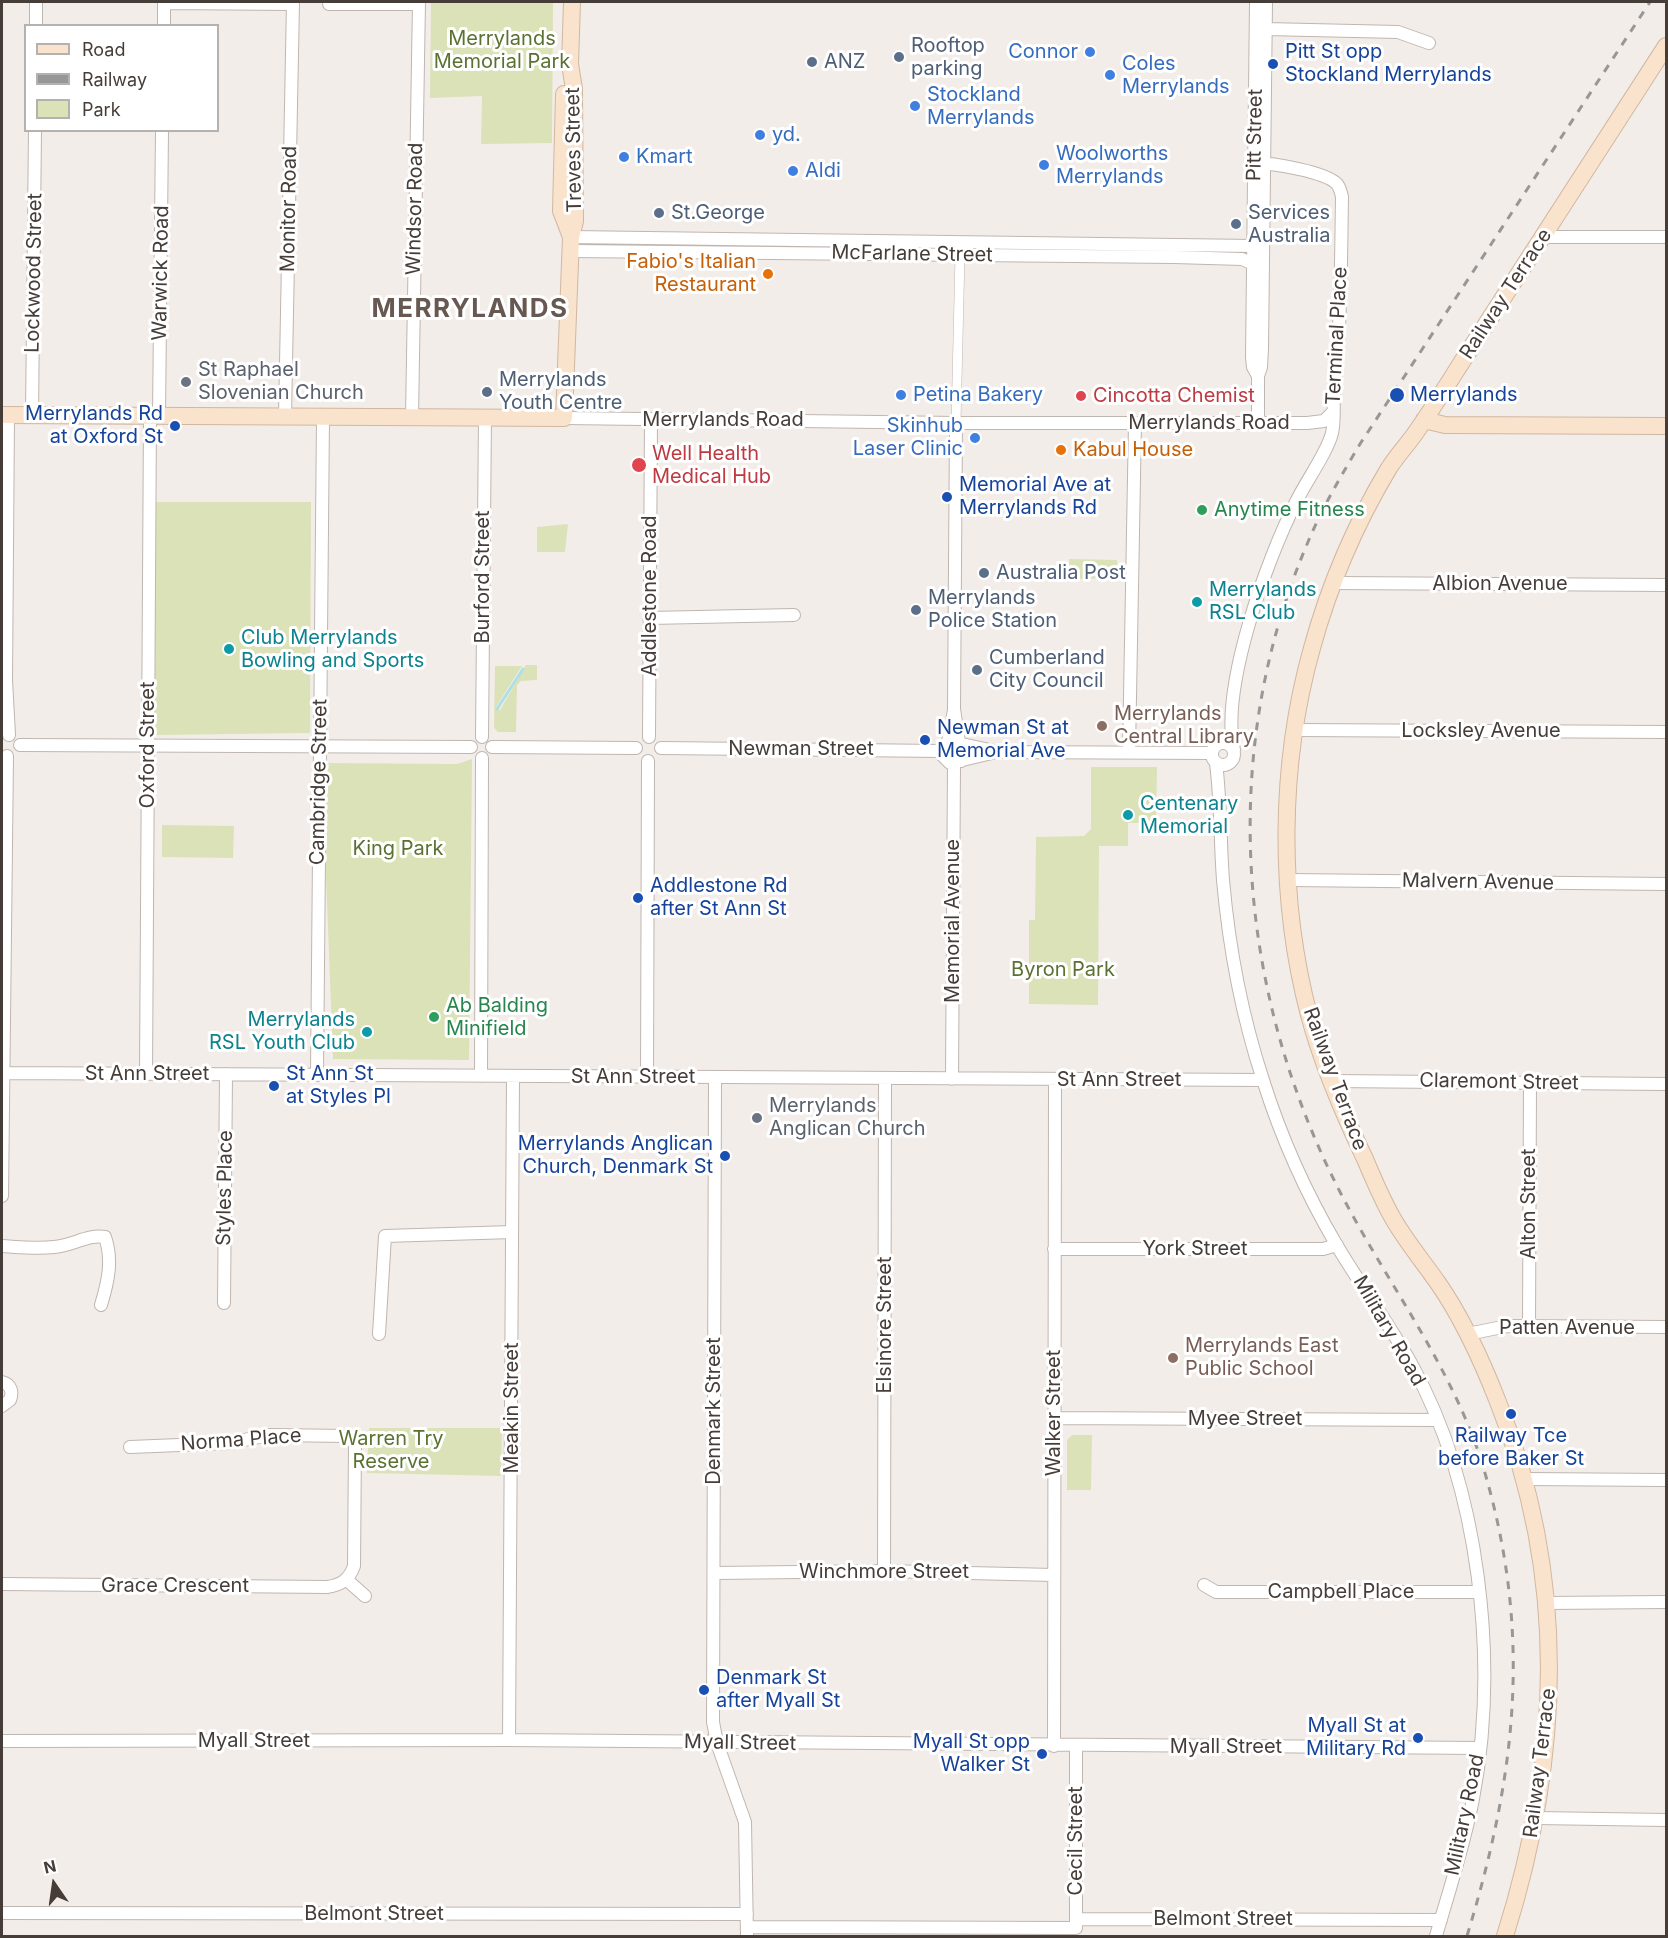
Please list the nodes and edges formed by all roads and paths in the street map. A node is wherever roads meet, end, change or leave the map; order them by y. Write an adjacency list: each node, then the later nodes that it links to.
1 (36, 2): 9 (street)
2 (164, 2): 6 (street); 10 (street)
3 (572, 2): 19 (main road, Treves Street)
4 (1256, 2): 16 (street, Pitt Street)
5 (1266, 2): 11 (street, Pitt Street)
6 (293, 3): 28 (street, Monitor Road)
7 (418, 3): 8 (street); 30 (street, Windsor Road)
8 (329, 4)
9 (36, 24)
10 (164, 24)
11 (1266, 29): 12 (street); 16 (street, Pitt Street)
12 (1429, 43)
13 (1666, 46): 17 (main road, Railway Terrace)
14 (35, 132): 26 (street, Lockwood Street)
15 (162, 132): 27 (street, Warwick Road)
16 (1260, 163): 20 (street, Pitt Street); 23 (street, Pitt Street); 24 (street, Terminal Place)
17 (1543, 237): 18 (street); 34 (main road, Railway Terrace)
18 (1666, 237)
19 (571, 244): 20 (street, McFarlane Street); 21 (street, McFarlane Street); 32 (main road, Treves Street)
20 (1253, 246): 22 (street, Pitt Street)
21 (960, 255): 22 (street, McFarlane Street); 36 (street)
22 (1253, 264): 23 (street, Pitt Street)
23 (1258, 376): 35 (street, Pitt Street)
24 (1333, 412): 35 (street, Merrylands Road); 39 (street, Terminal Place)
25 (5, 415): 26 (main road, Merrylands Road); 44 (street)
26 (32, 415): 27 (main road, Merrylands Road)
27 (155, 416): 28 (main road, Merrylands Road); 53 (street, Oxford Street)
28 (285, 417): 29 (main road, Merrylands Road)
29 (323, 417): 30 (main road, Merrylands Road); 54 (street, Cambridge Street)
30 (412, 417): 31 (main road, Merrylands Road)
31 (484, 417): 32 (main road, Merrylands Road); 50 (street, Burford Street)
32 (564, 418): 33 (street, Merrylands Road)
33 (651, 419): 36 (street, Merrylands Road); 43 (street, Addlestone Road)
34 (1424, 420): 38 (main road); 40 (main road, Railway Terrace)
35 (1257, 422): 37 (street, Merrylands Road)
36 (956, 423): 37 (street, Merrylands Road); 52 (street)
37 (1135, 423): 60 (street)
38 (1666, 426)
39 (1333, 430): 45 (street, Military Road)
40 (1334, 583): 41 (street, Albion Avenue); 46 (main road, Railway Terrace)
41 (1666, 585)
42 (794, 615): 43 (street)
43 (649, 618): 49 (street, Addlestone Road)
44 (4, 661): 48 (street)
45 (1234, 692): 59 (street, Military Road); 63 (street, Military Road)
46 (1295, 730): 47 (street, Locksley Avenue); 69 (main road, Railway Terrace)
47 (1666, 732)
48 (5, 736): 51 (street)
49 (649, 736): 57 (street); 58 (street)
50 (482, 737): 55 (street); 56 (street)
51 (20, 745): 53 (street); 62 (street)
52 (953, 745): 58 (street, Newman Street); 61 (street, Newman Street); 66 (street, Memorial Avenue); 66 (street)
53 (148, 746): 54 (street); 73 (street, Oxford Street)
54 (320, 746): 55 (street); 75 (street, Cambridge Street)
55 (471, 747): 64 (street)
56 (492, 747): 57 (street); 64 (street)
57 (636, 748): 65 (street)
58 (661, 748): 65 (street)
59 (1234, 750): 63 (street); 67 (street)
60 (1129, 751): 61 (street, Newman Street); 63 (street, Newman Street)
61 (999, 752): 66 (street, Newman Street)
62 (4, 754): 71 (street)
63 (1215, 754): 67 (street); 68 (street, Military Road)
64 (482, 758): 76 (street)
65 (648, 760): 78 (street)
66 (957, 762): 81 (street, Memorial Avenue)
67 (1230, 763): 68 (street, Military Road)
68 (1222, 810): 83 (street, Military Road)
69 (1289, 880): 70 (street, Malvern Avenue); 84 (main road, Railway Terrace)
70 (1666, 884)
71 (3, 905): 72 (street)
72 (4, 1073): 73 (street, St Ann Street); 87 (street)
73 (146, 1074): 74 (street, St Ann Street)
74 (226, 1074): 75 (street, St Ann Street); 93 (street, Styles Place)
75 (317, 1075): 76 (street, St Ann Street)
76 (481, 1076): 77 (street, St Ann Street)
77 (513, 1076): 78 (street, St Ann Street); 89 (street, Meakin Street)
78 (647, 1077): 79 (street, St Ann Street)
79 (715, 1078): 80 (street, St Ann Street); 107 (street, Denmark Street)
80 (885, 1078): 81 (street, St Ann Street); 106 (street, Elsinore Street)
81 (952, 1078): 82 (street, St Ann Street)
82 (1055, 1080): 83 (street, St Ann Street); 92 (street, Walker Street)
83 (1263, 1080): 90 (street, Military Road)
84 (1332, 1081): 85 (street, Claremont Street); 98 (main road, Railway Terrace)
85 (1530, 1082): 86 (street, Claremont Street); 95 (street, Alton Street)
86 (1666, 1084)
87 (2, 1147): 88 (street)
88 (2, 1196)
89 (512, 1232): 97 (street); 116 (street, Meakin Street)
90 (1337, 1245): 92 (street, York Street); 102 (street, Military Road)
91 (2, 1246): 94 (street)
92 (1054, 1249): 101 (street, Walker Street)
93 (224, 1303)
94 (101, 1305)
95 (1529, 1327): 96 (street, Patten Avenue); 98 (street, Patten Avenue)
96 (1666, 1327)
97 (379, 1334)
98 (1468, 1334): 104 (main road, Railway Terrace)
99 (2, 1382): 100 (street)
100 (2, 1406)
101 (1054, 1418): 102 (street, Myee Street); 108 (street, Walker Street)
102 (1437, 1420): 112 (street, Military Road)
103 (130, 1447): 109 (street, Norma Place)
104 (1524, 1479): 105 (street); 115 (main road, Railway Terrace)
105 (1666, 1480)
106 (884, 1571): 107 (street, Winchmore Street); 108 (street, Winchmore Street)
107 (714, 1572): 118 (street, Denmark Street)
108 (1054, 1575): 119 (street, Walker Street)
109 (346, 1580): 110 (street, Grace Crescent); 113 (street)
110 (2, 1584)
111 (1204, 1585): 112 (street, Campbell Place)
112 (1479, 1592): 121 (street, Military Road)
113 (365, 1596)
114 (1666, 1602): 115 (street)
115 (1546, 1603): 122 (main road, Railway Terrace)
116 (509, 1740): 117 (street, Myall Street); 118 (street, Myall Street)
117 (2, 1741)
118 (717, 1743): 119 (street, Myall Street); 126 (street, Denmark Street)
119 (1054, 1746): 120 (street, Myall Street)
120 (1076, 1746): 121 (street, Myall Street); 127 (street, Cecil Street)
121 (1479, 1748): 125 (street, Military Road)
122 (1536, 1818): 123 (street); 129 (main road, Railway Terrace)
123 (1666, 1820)
124 (2, 1913): 126 (street, Belmont Street)
125 (1441, 1920): 127 (street, Belmont Street); 128 (street, Military Road)
126 (747, 1926): 127 (street, Belmont Street)
127 (1076, 1928)
128 (1436, 1936)
129 (1505, 1936)

